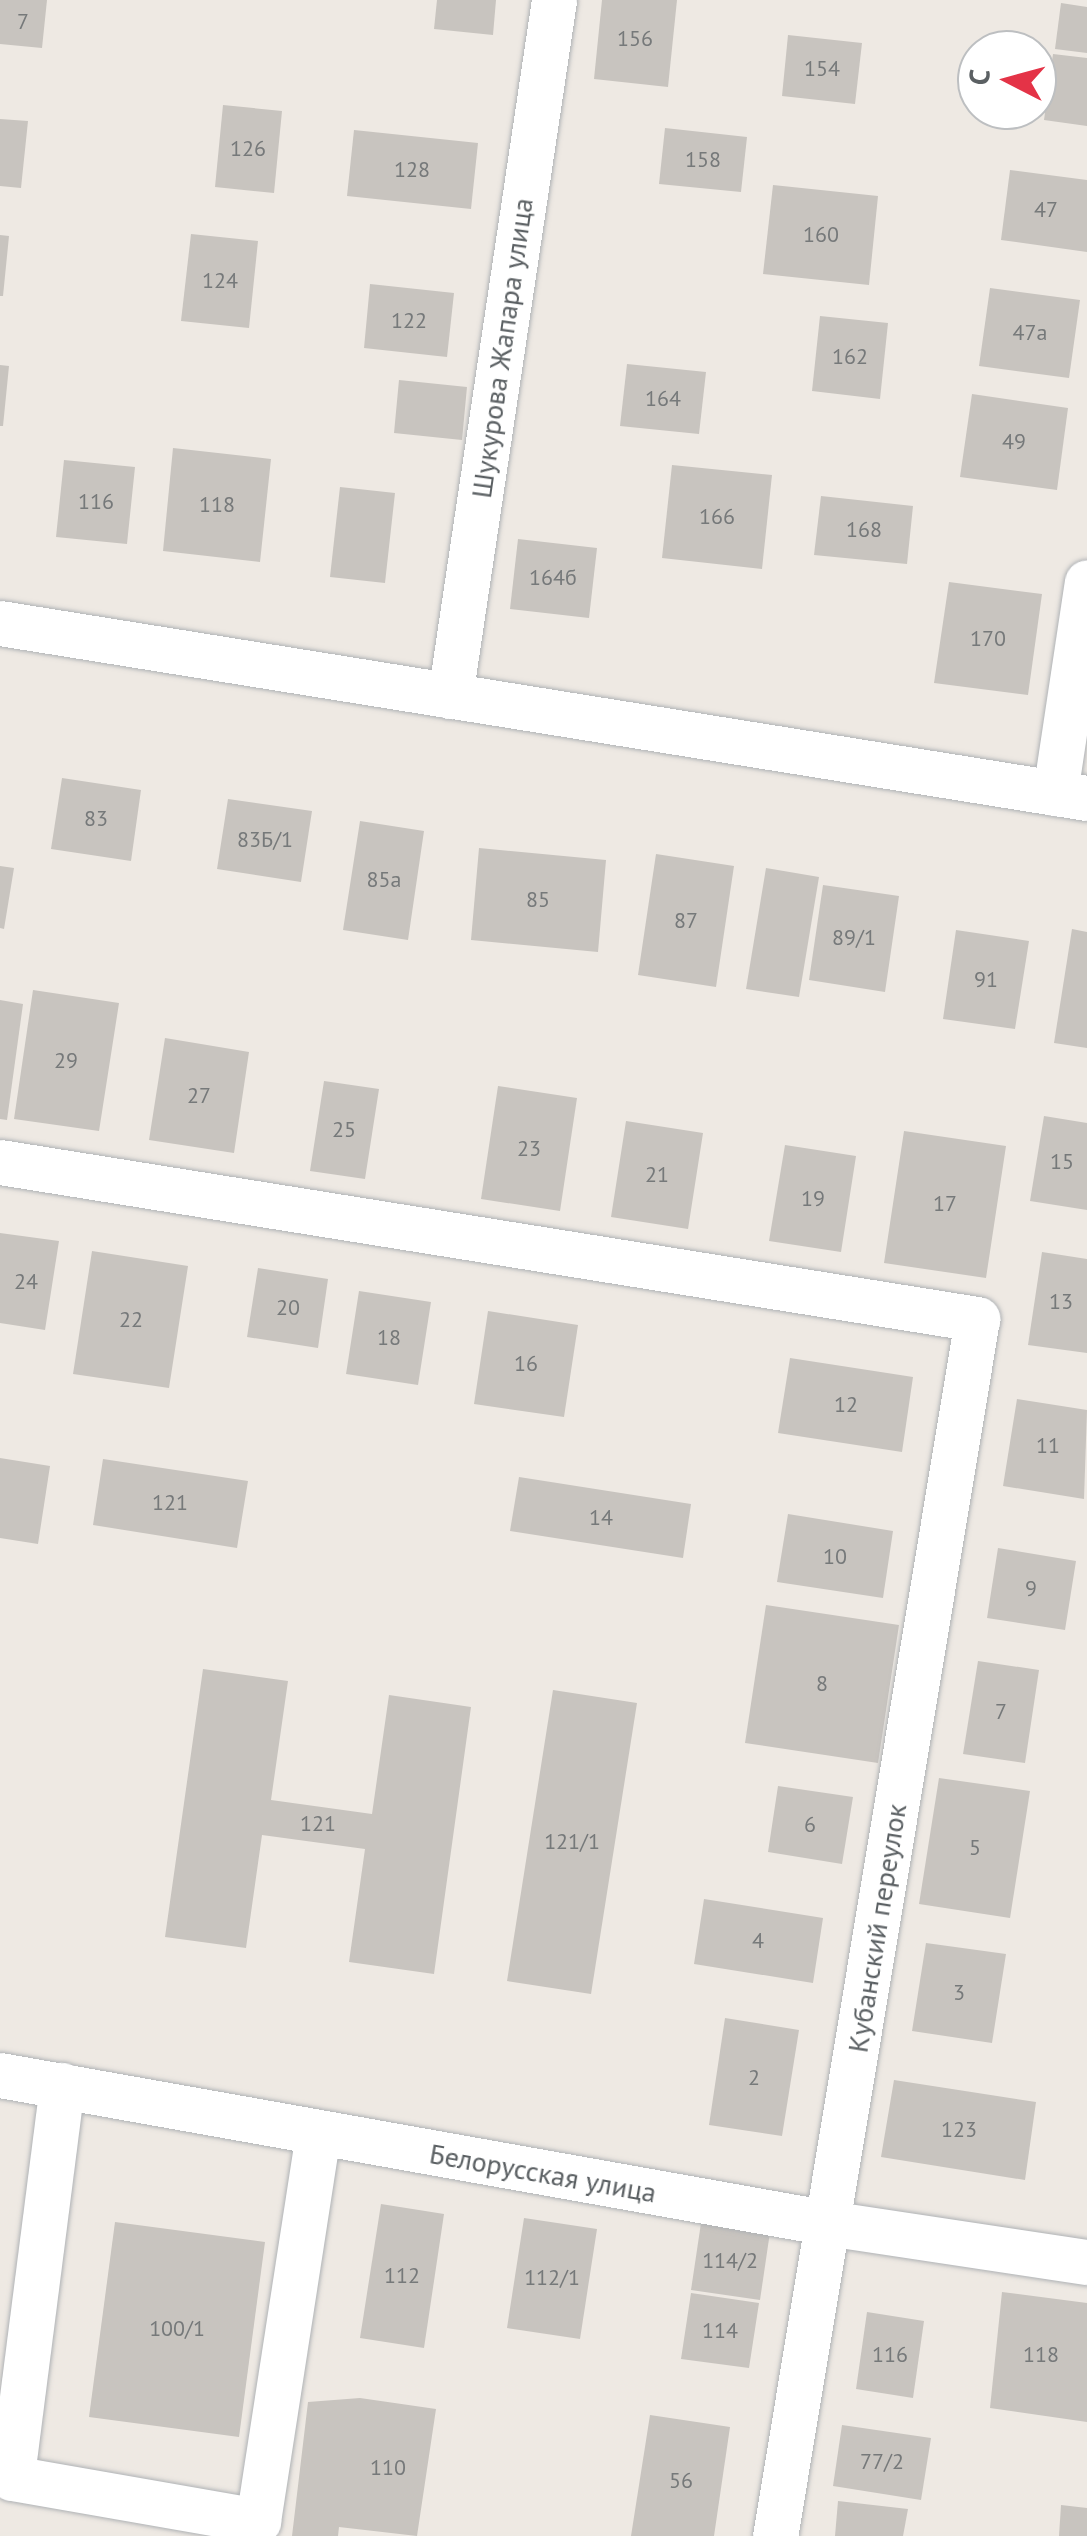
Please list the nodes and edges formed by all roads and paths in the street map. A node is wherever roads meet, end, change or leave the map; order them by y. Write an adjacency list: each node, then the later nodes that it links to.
1 (554, 0): 4 (street, Шукурова Жапара улица)
2 (1087, 582): 5 (street)
3 (0, 624): 4 (street)
4 (450, 696): 5 (street)
5 (1071, 795)
6 (0, 1162): 10 (street, Кубанский переулок)
7 (0, 2074): 8 (street, Белорусская улица)
8 (62, 2085): 9 (street, Белорусская улица); 9 (street)
9 (318, 2133): 10 (street, Белорусская улица)
10 (828, 2223): 11 (street, Белорусская улица); 12 (street, Кубанский переулок)
11 (1087, 2262)
12 (775, 2536)

